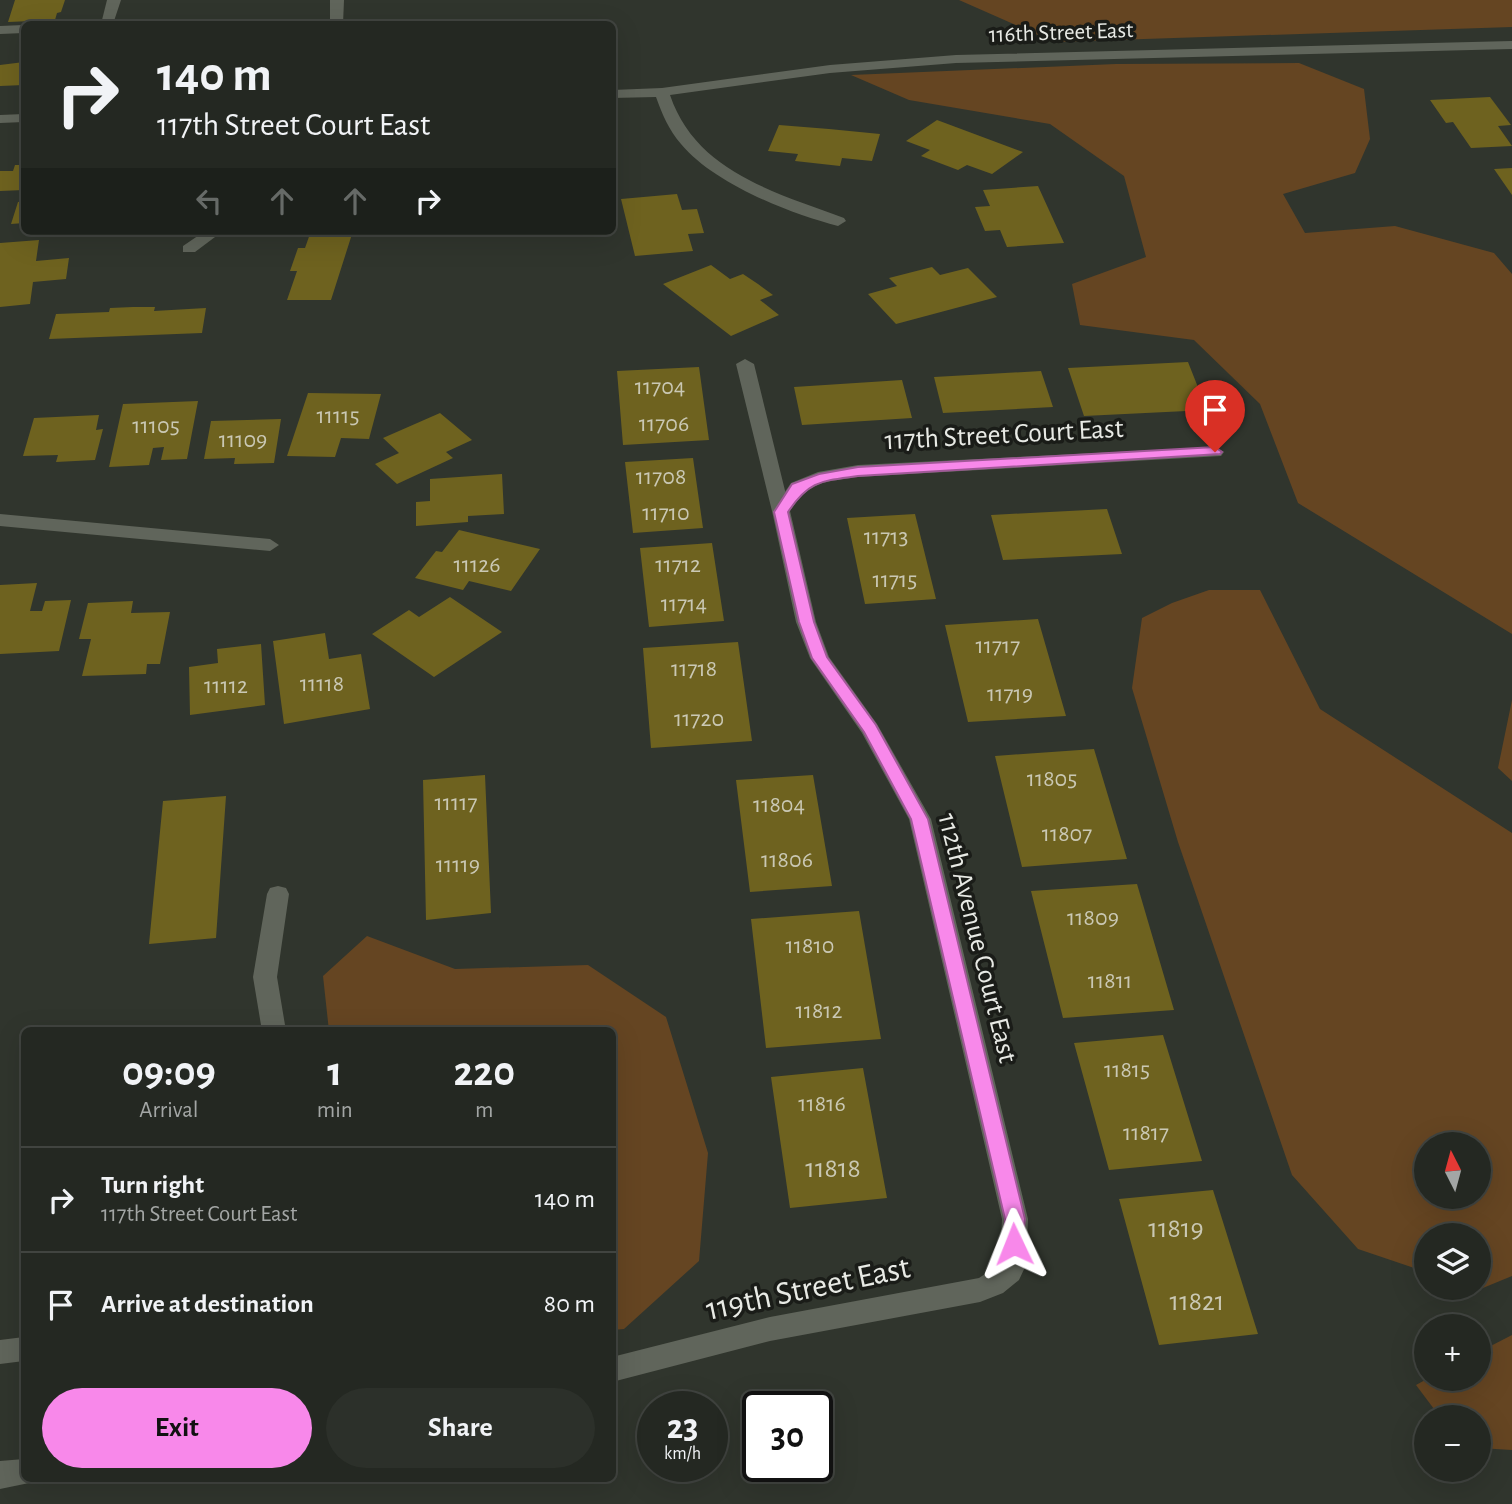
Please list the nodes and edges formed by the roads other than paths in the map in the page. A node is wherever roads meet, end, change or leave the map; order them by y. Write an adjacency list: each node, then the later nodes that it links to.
1 (114, 0): 3 (street)
2 (337, 0): 4 (street)
3 (108, 21)
4 (337, 21)
5 (21, 29): 6 (street)
6 (0, 30)
7 (1510, 47): 8 (street, 116th Street East)
8 (662, 92): 9 (street, 116th Street East); 12 (street)
9 (616, 94)
10 (21, 118): 11 (street)
11 (0, 119)
12 (838, 221)
13 (209, 235): 14 (street)
14 (189, 249)
15 (745, 364): 17 (street, 112th Avenue Court East)
16 (1215, 452): 17 (street, 117th Street Court East)
17 (781, 512): 22 (street, 112th Avenue Court East)
18 (0, 520): 19 (street)
19 (270, 545)
20 (278, 894): 21 (street)
21 (273, 1027)
22 (1013, 1270): 25 (street, 119th Street East)
23 (21, 1349): 24 (street)
24 (0, 1352)
25 (616, 1369)
26 (21, 1472): 27 (street)
27 (0, 1475)

